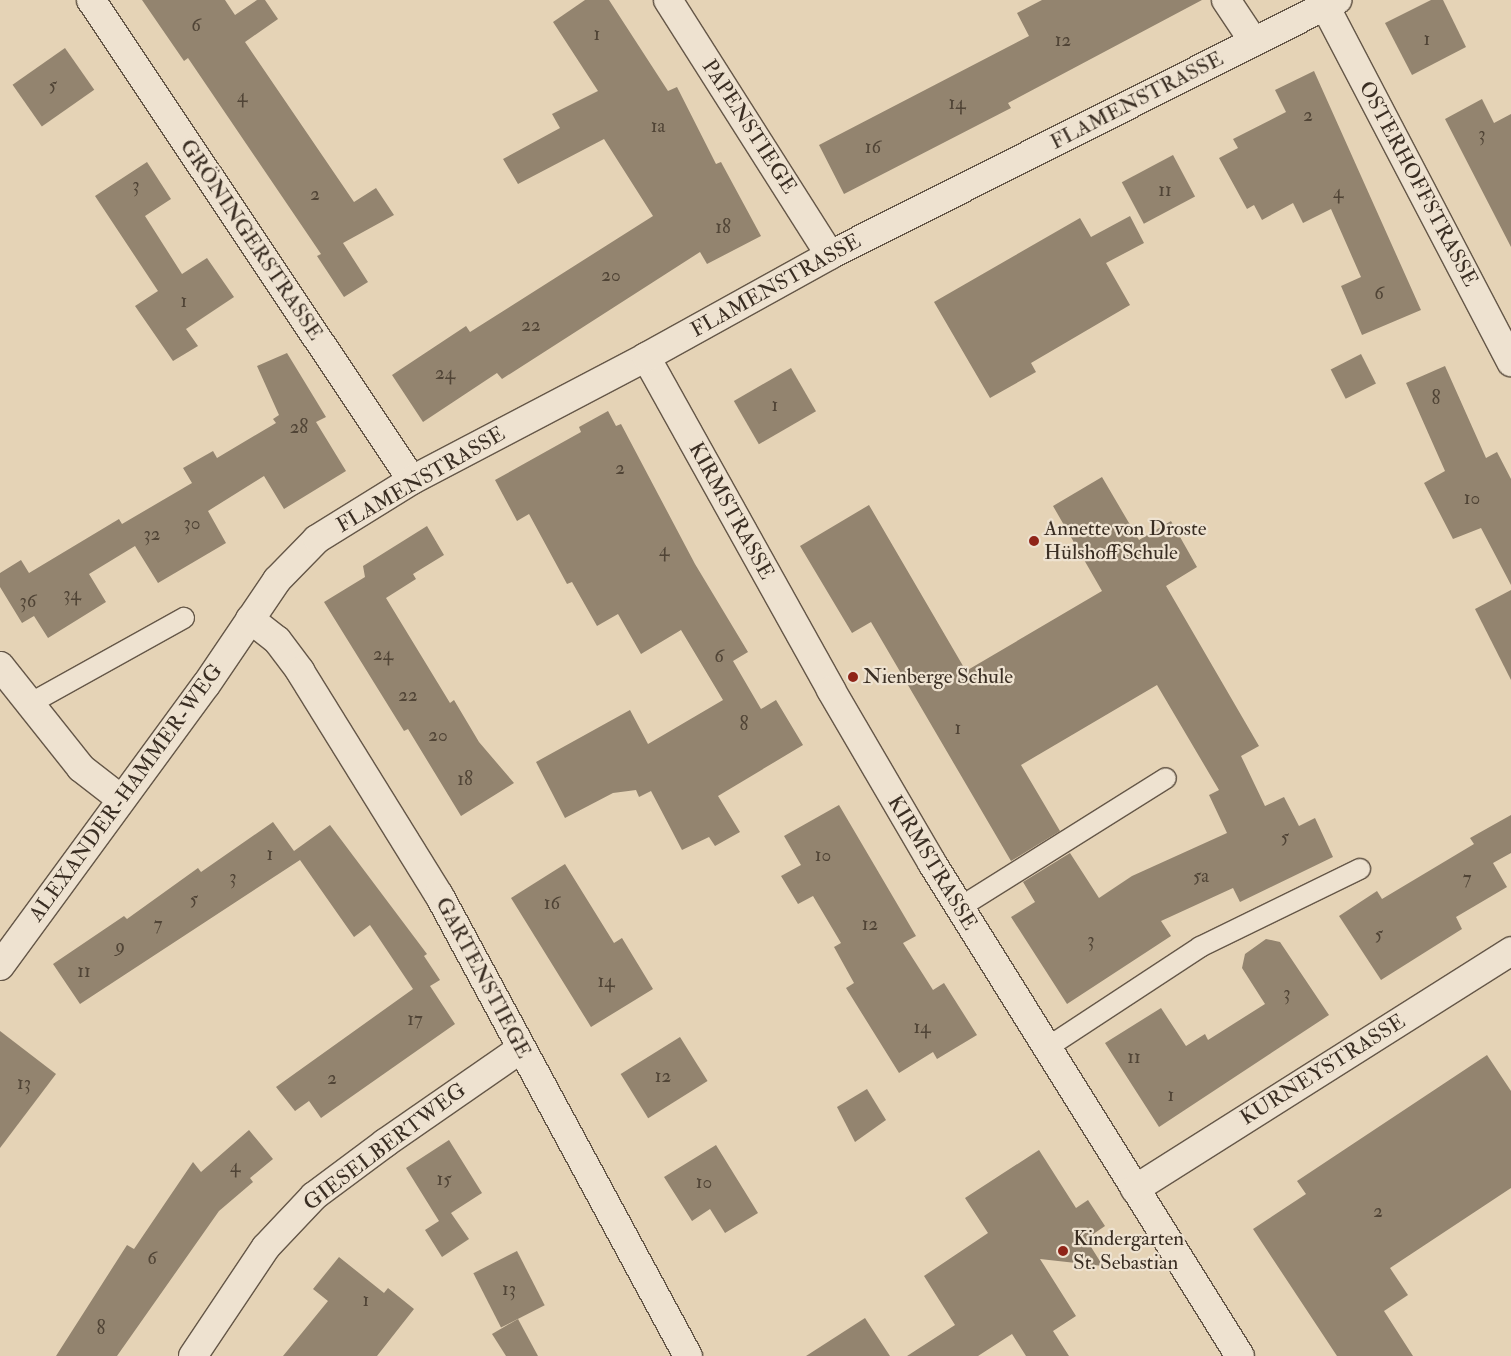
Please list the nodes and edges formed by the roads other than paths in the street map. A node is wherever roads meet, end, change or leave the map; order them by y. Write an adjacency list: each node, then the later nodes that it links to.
1 (91, 0): 9 (street, GRÖNINGERSTRASSE)
2 (668, 0): 6 (street, PAPENSTIEGE)
3 (1226, 0): 5 (street)
4 (1331, 3): 5 (street, FLAMENSTRASSE); 8 (street, OSTERHOFFSTRASSE)
5 (1254, 42): 6 (street, FLAMENSTRASSE)
6 (830, 255): 7 (street, FLAMENSTRASSE)
7 (646, 357): 9 (street, FLAMENSTRASSE); 17 (street, KIRMSTRASSE)
8 (1511, 362)
9 (412, 480): 11 (street, FLAMENSTRASSE)
10 (184, 618): 13 (lane)
11 (250, 619): 15 (street, ALEXANDER-HAMMER-WEG); 20 (street, GARTENSTIEGE)
12 (0, 666): 13 (street)
13 (31, 703): 15 (street)
14 (1166, 778): 17 (lane)
15 (121, 799): 19 (street, ALEXANDER-HAMMER-WEG)
16 (1360, 869): 21 (lane)
17 (959, 908): 21 (street, KIRMSTRASSE)
18 (1511, 951): 22 (street, KURNEYSTRASSE)
19 (0, 966)
20 (521, 1049): 23 (street, GIESELBERTWEG); 24 (street, GARTENSTIEGE)
21 (1045, 1049): 22 (street, KIRMSTRASSE)
22 (1135, 1190): 25 (street, KIRMSTRASSE)
23 (193, 1356)
24 (688, 1356)
25 (1240, 1356)

